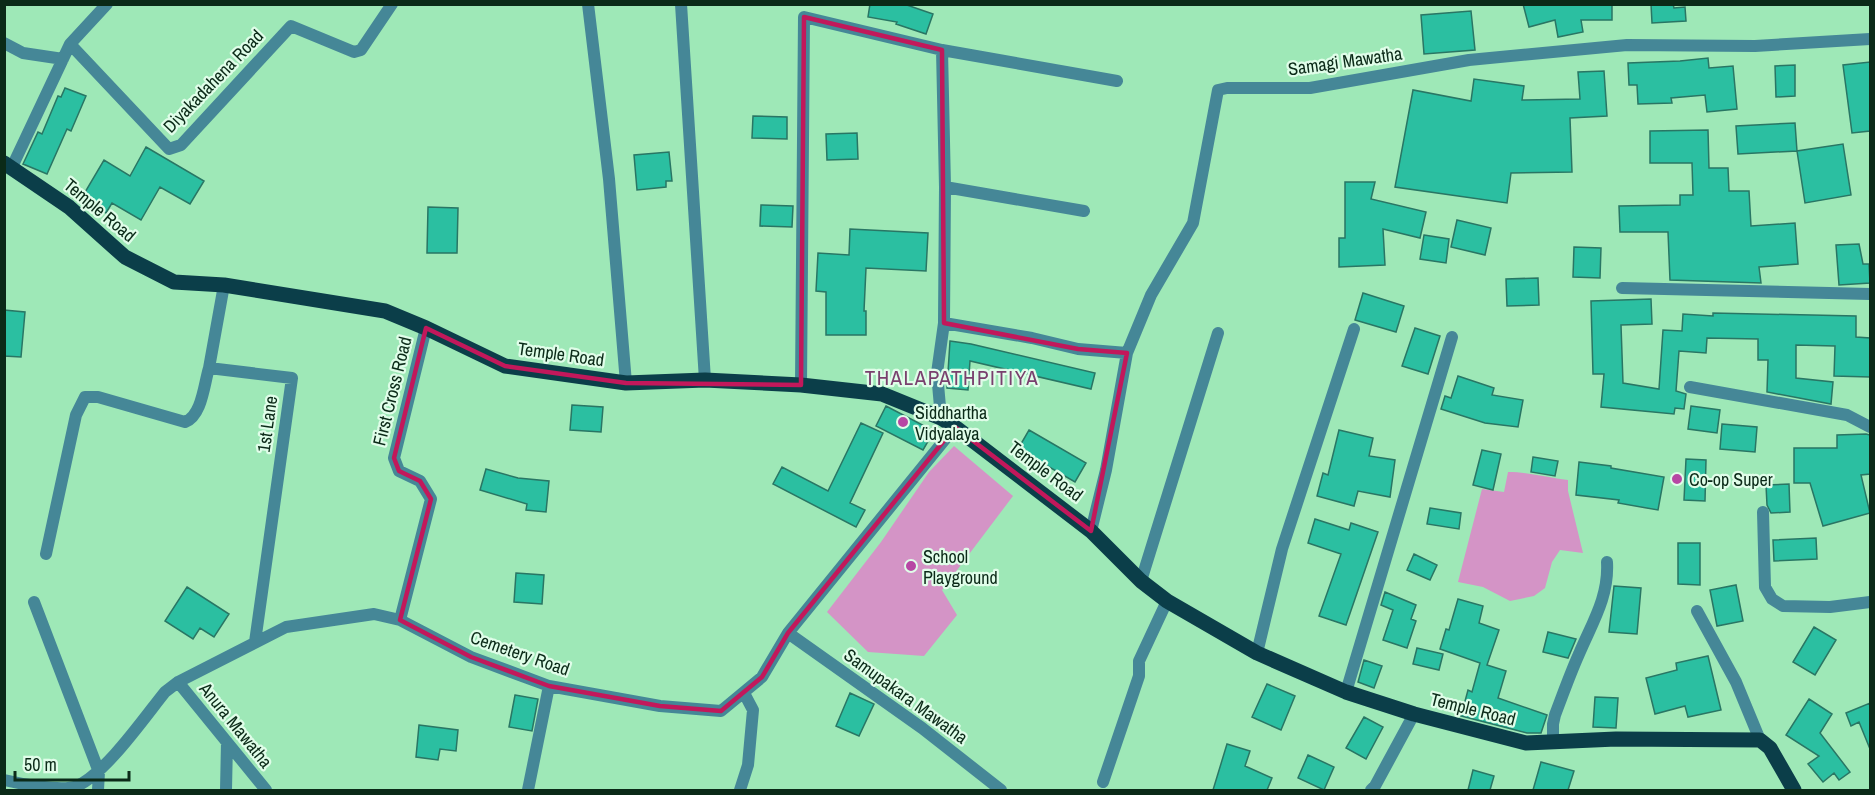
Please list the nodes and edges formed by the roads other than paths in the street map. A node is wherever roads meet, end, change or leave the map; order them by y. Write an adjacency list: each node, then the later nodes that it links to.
1 (107, 4): 7 (street)
2 (392, 4): 7 (street, Diyakadahena Road)
3 (588, 4): 25 (street)
4 (681, 4): 24 (street)
5 (1870, 39): 22 (street, Samagi Mawatha)
6 (4, 43): 9 (street)
7 (70, 44): 9 (street)
8 (942, 50): 10 (street); 12 (street); 26 (street)
9 (63, 59): 11 (street)
10 (1117, 81)
11 (8, 165): 14 (main road, Temple Road)
12 (945, 187): 13 (street); 17 (street)
13 (1084, 211)
14 (224, 285): 18 (main road, Temple Road); 23 (street)
15 (1622, 288): 16 (street)
16 (1870, 294)
17 (944, 323): 22 (street); 28 (street)
18 (426, 328): 25 (main road, Temple Road); 40 (street, First Cross Road)
19 (1354, 329): 43 (street)
20 (1218, 333): 35 (street)
21 (1452, 338): 46 (street)
22 (1127, 353): 32 (street)
23 (209, 368): 33 (street); 42 (street, 1st Lane)
24 (705, 380): 25 (main road, Temple Road); 26 (main road, Temple Road)
25 (626, 383)
26 (801, 385): 28 (main road, Temple Road)
27 (1690, 387): 30 (street)
28 (941, 418): 29 (main road, Temple Road)
29 (955, 427): 32 (main road, Temple Road); 41 (street, Cemetery Road)
30 (1870, 427)
31 (1763, 512): 38 (street)
32 (1091, 531): 35 (main road, Temple Road)
33 (46, 554)
34 (1607, 562): 51 (street)
35 (1141, 581): 36 (main road, Temple Road)
36 (1167, 601): 43 (main road, Temple Road); 54 (street)
37 (34, 602): 52 (street)
38 (1870, 602)
39 (1697, 611): 49 (street)
40 (400, 620): 42 (street, Cemetery Road); 45 (street, Cemetery Road)
41 (788, 633): 47 (street, Cemetery Road); 60 (street, Samupakara Mawatha)
42 (255, 642): 44 (street, Cemetery Road)
43 (1257, 653): 46 (main road, Temple Road)
44 (178, 682): 50 (street, Anura Mawatha); 52 (street, Cemetery Road)
45 (549, 686): 47 (street, Cemetery Road); 58 (street)
46 (1346, 692): 48 (main road, Temple Road)
47 (744, 693): 59 (street)
48 (1414, 714): 51 (main road, Temple Road); 61 (street)
49 (1760, 740): 51 (main road, Temple Road); 62 (main road)
50 (227, 742): 56 (street); 57 (street, Anura Mawatha)
51 (1553, 742)
52 (99, 772): 53 (street, Cemetery Road); 55 (street)
53 (4, 780)
54 (1103, 782)
55 (99, 790)
56 (226, 790)
57 (266, 790)
58 (528, 790)
59 (740, 790)
60 (1001, 790)
61 (1371, 790)
62 (1794, 790)

